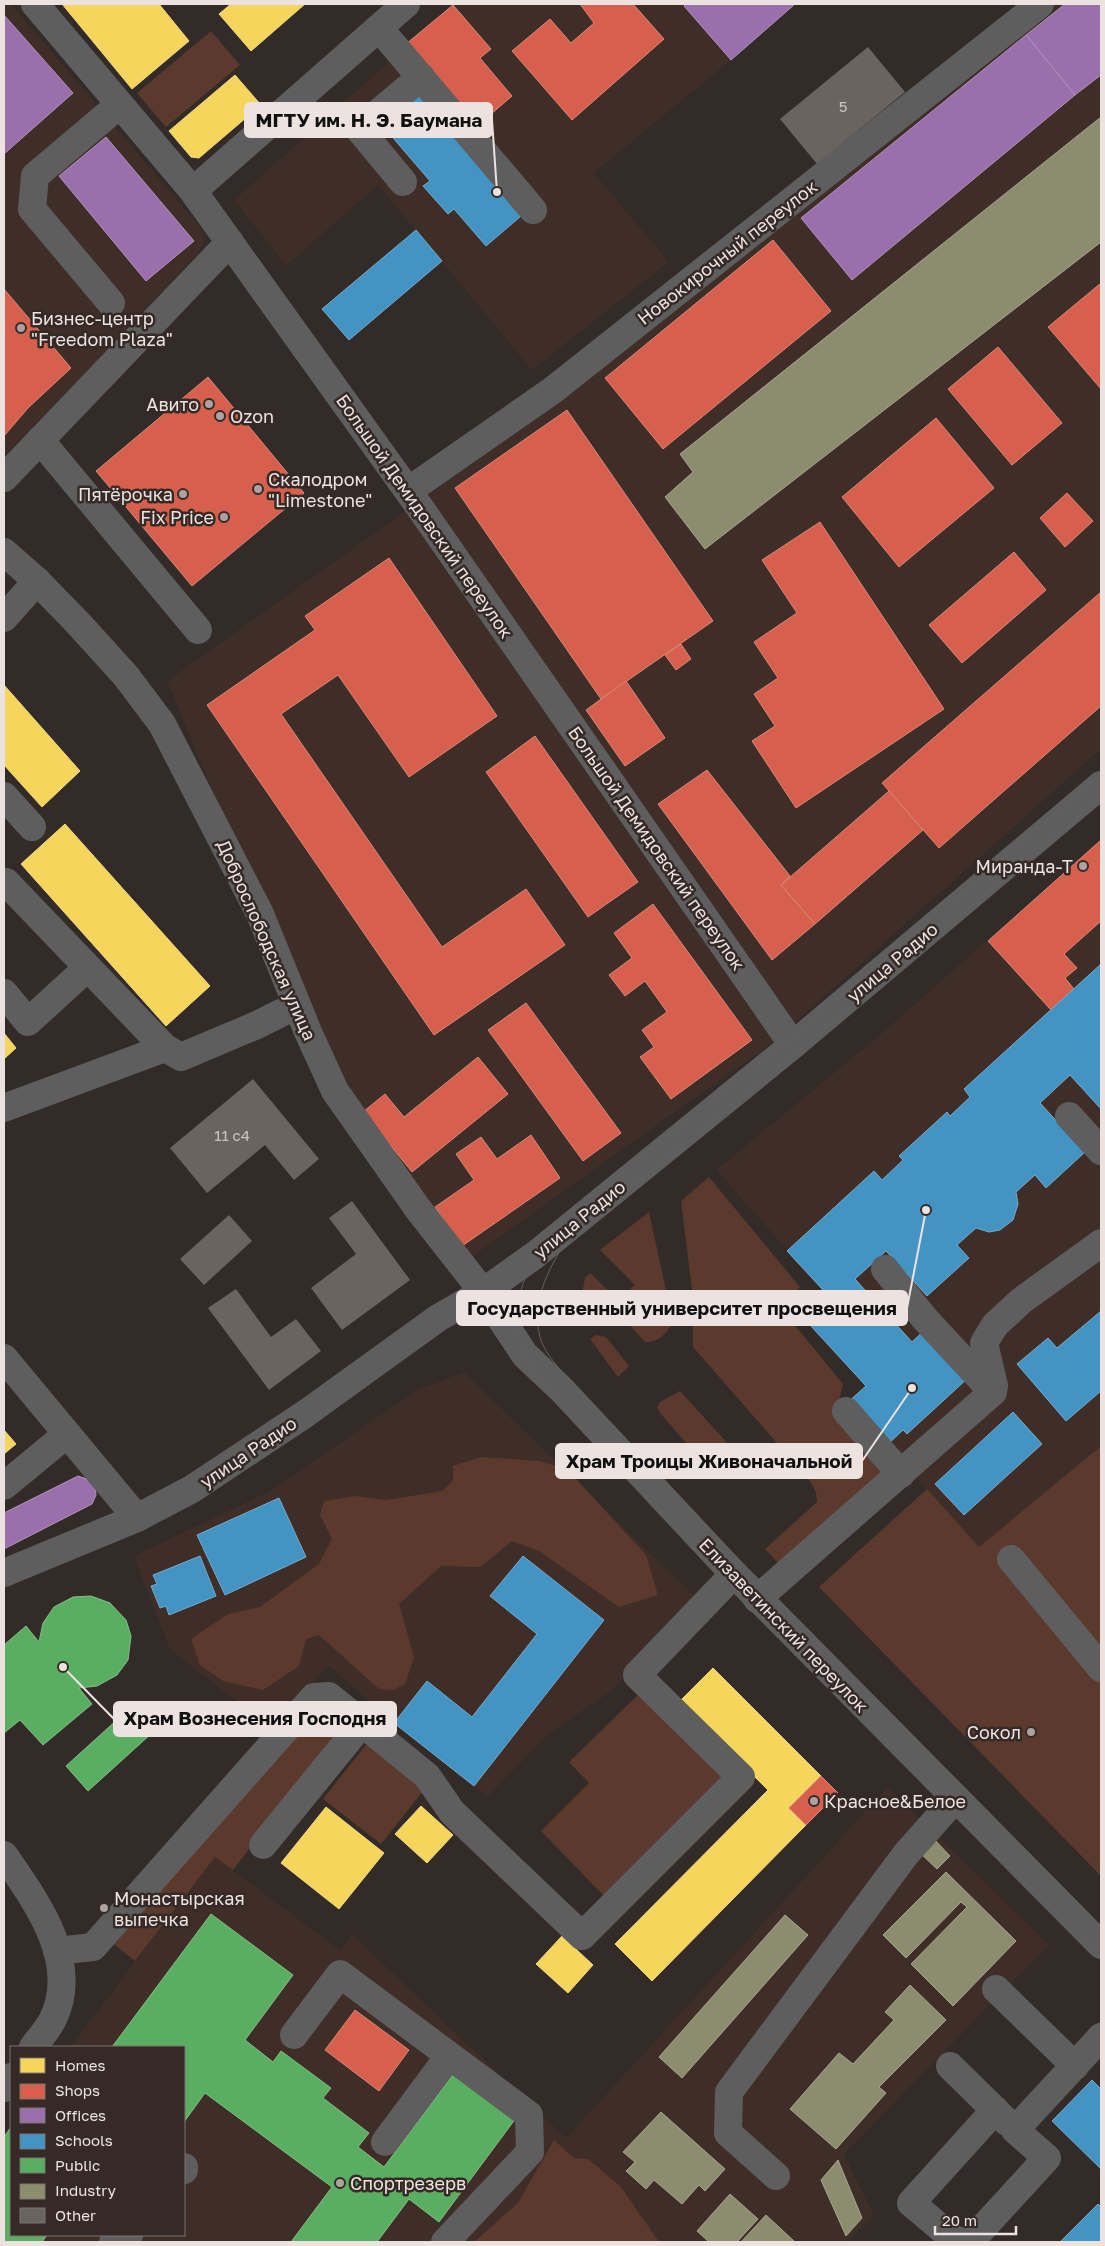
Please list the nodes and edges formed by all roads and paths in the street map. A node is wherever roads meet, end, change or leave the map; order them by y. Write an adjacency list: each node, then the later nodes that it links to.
1 (35, 4): 6 (street, Большой Демидовский переулок)
2 (406, 4): 4 (street)
3 (1040, 4): 14 (street, Новокирочный переулок)
4 (379, 28): 5 (street); 8 (street)
5 (421, 77): 7 (street); 9 (street)
6 (119, 105): 8 (street, Большой Демидовский переулок); 11 (street)
7 (403, 182)
8 (193, 191): 10 (street, Большой Демидовский переулок)
9 (533, 210)
10 (230, 242): 12 (street); 14 (street, Большой Демидовский переулок)
11 (111, 303)
12 (40, 440): 13 (street); 18 (street)
13 (4, 478)
14 (408, 491): 26 (street, Большой Демидовский переулок)
15 (4, 552): 16 (street, Доброслободская улица)
16 (37, 581): 17 (street); 25 (street, Доброслободская улица)
17 (4, 618)
18 (198, 630)
19 (1101, 785): 26 (street, улица Радио)
20 (4, 796): 21 (street)
21 (32, 827)
22 (6, 882): 23 (street)
23 (87, 968): 24 (street); 27 (street)
24 (4, 993)
25 (297, 1005): 27 (street); 33 (street, Доброслободская улица)
26 (793, 1045): 33 (street, улица Радио)
27 (165, 1048): 28 (street)
28 (4, 1108)
29 (1069, 1116): 30 (street)
30 (1101, 1151)
31 (1101, 1243): 35 (street)
32 (885, 1269): 35 (street)
33 (483, 1292): 40 (street, улица Радио); 43 (street, Елизаветинский переулок)
34 (4, 1358): 37 (street)
35 (993, 1392): 38 (street)
36 (846, 1411): 38 (street)
37 (67, 1434): 39 (street); 40 (street)
38 (901, 1474): 44 (street)
39 (4, 1486)
40 (137, 1518): 42 (street, улица Радио)
41 (1011, 1559): 45 (street)
42 (4, 1573)
43 (734, 1574): 44 (street, Елизаветинский переулок); 46 (street)
44 (757, 1598): 47 (street, Елизаветинский переулок)
45 (1101, 1668)
46 (363, 1722): 48 (street); 51 (street)
47 (956, 1799): 50 (street, Елизаветинский переулок); 62 (street)
48 (263, 1845)
49 (4, 1855): 51 (street)
50 (1101, 1945)
51 (57, 1951): 55 (street)
52 (996, 1989): 58 (street)
53 (294, 2035): 56 (street)
54 (1101, 2038): 58 (street)
55 (34, 2046)
56 (449, 2056): 61 (street); 65 (street)
57 (950, 2066): 59 (street)
58 (1075, 2066): 60 (street)
59 (995, 2110): 60 (street); 66 (street)
60 (1015, 2130): 66 (street)
61 (385, 2142)
62 (776, 2176)
63 (127, 2236): 64 (street)
64 (113, 2242)
65 (445, 2242)
66 (970, 2242)

